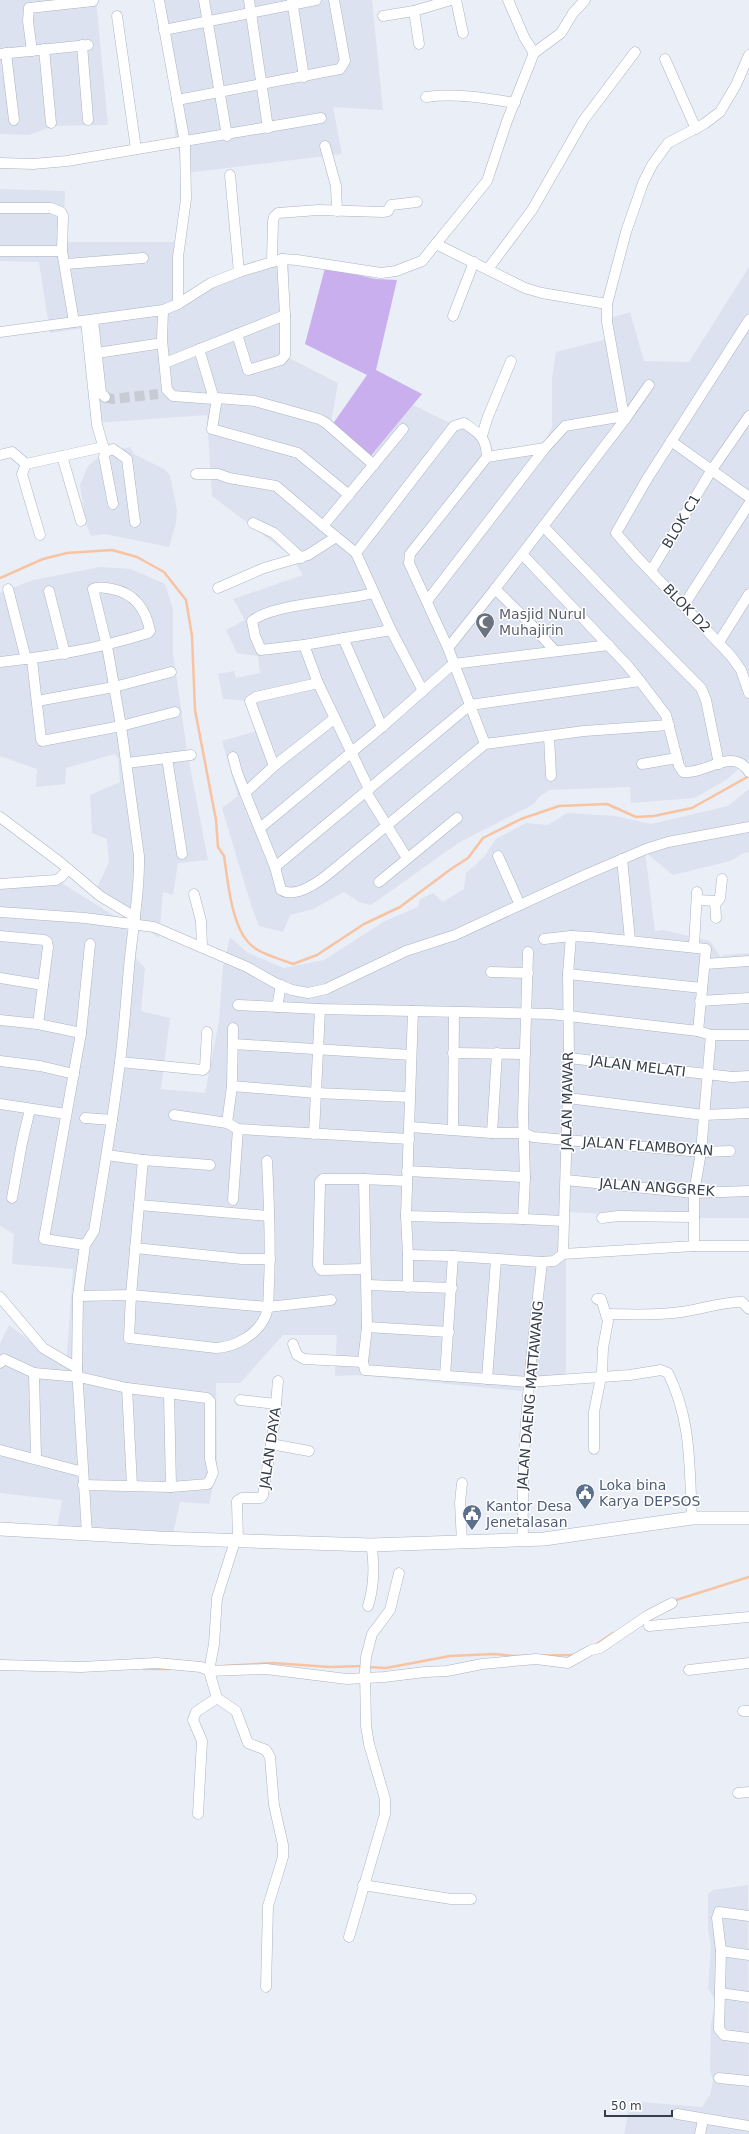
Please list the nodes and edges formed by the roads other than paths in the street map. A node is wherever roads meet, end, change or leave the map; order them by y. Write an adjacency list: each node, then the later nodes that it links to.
1 (92, 0): 12 (street)
2 (159, 0): 18 (street)
3 (204, 0): 17 (street)
4 (249, 0): 14 (street)
5 (316, 0): 11 (street)
6 (334, 0): 28 (street)
7 (451, 0): 13 (street)
8 (456, 0): 19 (street)
9 (508, 0): 24 (street)
10 (585, 0): 24 (street)
11 (292, 2): 14 (street); 28 (street)
12 (28, 4): 22 (street)
13 (414, 11): 16 (street); 20 (street)
14 (252, 12): 17 (street); 29 (street)
15 (117, 16): 43 (street)
16 (383, 16)
17 (207, 20): 18 (street); 30 (street)
18 (164, 30): 32 (street)
19 (463, 33)
20 (419, 44)
21 (44, 49): 22 (street); 36 (street); 37 (street)
22 (32, 51): 25 (street)
23 (635, 52): 57 (street)
24 (534, 53): 33 (street)
25 (3, 54): 35 (street)
26 (749, 55): 39 (street)
27 (665, 59): 39 (street)
28 (304, 77): 29 (street)
29 (261, 84): 30 (street); 38 (street)
30 (219, 93): 32 (street); 40 (street)
31 (426, 97): 33 (street)
32 (177, 100): 41 (street)
33 (515, 103): 49 (street)
34 (321, 118): 38 (street)
35 (14, 120)
36 (88, 120)
37 (51, 123)
38 (268, 128): 40 (street)
39 (696, 129): 60 (street)
40 (227, 136): 41 (street)
41 (185, 143): 43 (street); 59 (street)
42 (325, 146): 48 (street)
43 (136, 149): 44 (street)
44 (0, 163)
45 (230, 175): 58 (street)
46 (416, 202): 48 (street)
47 (0, 208): 51 (street)
48 (337, 211): 54 (street)
49 (436, 244): 53 (street); 55 (street)
50 (0, 251): 51 (street)
51 (62, 251): 56 (street)
52 (143, 258): 56 (street)
53 (282, 259): 54 (street); 62 (street)
54 (272, 262): 58 (street)
55 (474, 262): 57 (street); 63 (street)
56 (66, 264): 66 (street)
57 (488, 269): 60 (street)
58 (239, 272): 59 (street)
59 (178, 304): 61 (street)
60 (607, 304): 80 (street)
61 (163, 310): 65 (street); 74 (street)
62 (285, 315): 68 (street); 68 (street)
63 (452, 316)
64 (749, 320): 69 (street)
65 (90, 321): 66 (street); 72 (street); 85 (street)
66 (74, 322): 67 (street)
67 (0, 332)
68 (237, 334): 71 (street)
69 (745, 335): 83 (street)
70 (156, 344): 72 (street)
71 (199, 349): 74 (street); 77 (street)
72 (97, 353): 78 (street)
73 (511, 361): 82 (street)
74 (165, 363): 77 (street)
75 (649, 385): 80 (street)
76 (158, 394): 77 (street)
77 (170, 394)
78 (105, 397)
79 (749, 416): 91 (street, BLOK C1)
80 (625, 417): 84 (street); 101 (street)
81 (403, 430): 90 (street)
82 (482, 436): 88 (street); 104 (street)
83 (671, 441): 91 (street); 107 (street, BLOK D2)
84 (545, 448): 88 (street); 114 (street)
85 (104, 449): 87 (street); 95 (street); 98 (street)
86 (0, 455): 89 (street)
87 (62, 456): 89 (street); 97 (street)
88 (487, 457): 114 (street)
89 (26, 464): 102 (street)
90 (374, 465): 93 (street); 93 (street)
91 (711, 471): 94 (street); 107 (street, BLOK C1)
92 (196, 474): 100 (street)
93 (349, 495): 100 (street)
94 (749, 497)
95 (113, 504)
96 (749, 504): 115 (street)
97 (81, 521)
98 (135, 522)
99 (253, 522): 106 (street)
100 (323, 526): 103 (street)
101 (543, 526): 105 (street); 150 (street)
102 (40, 535)
103 (336, 537): 104 (street); 106 (street)
104 (356, 554): 112 (street)
105 (522, 554): 110 (street); 120 (street)
106 (301, 558): 108 (street)
107 (651, 571): 115 (street, BLOK D2)
108 (218, 588)
109 (8, 589): 125 (street)
110 (495, 590): 122 (street); 123 (street)
111 (49, 591): 124 (street)
112 (374, 593): 116 (street); 119 (street)
113 (749, 594): 118 (street)
114 (427, 601): 122 (street)
115 (684, 606): 118 (street, BLOK D2)
116 (391, 630): 117 (street); 133 (street)
117 (343, 638): 119 (street); 140 (street)
118 (719, 642): 132 (street, BLOK D2)
119 (304, 645): 130 (street)
120 (609, 645): 123 (street); 129 (street)
121 (106, 646): 121 (street); 124 (street); 131 (street)
122 (448, 648): 127 (street)
123 (555, 651): 127 (street)
124 (66, 654): 125 (street)
125 (29, 660): 126 (street); 134 (street)
126 (0, 662)
127 (453, 664): 133 (street); 135 (street)
128 (171, 672): 131 (street)
129 (640, 681): 135 (street); 138 (street)
130 (318, 683): 137 (street); 151 (street)
131 (114, 687): 134 (street); 139 (street)
132 (748, 687)
133 (423, 691): 140 (street)
134 (37, 701): 139 (street)
135 (470, 705): 142 (street); 154 (street)
136 (175, 712): 139 (street)
137 (335, 718): 143 (street); 151 (street)
138 (669, 725): 141 (street); 147 (street)
139 (121, 726): 148 (street)
140 (382, 727): 143 (street)
141 (548, 736): 142 (street); 153 (street)
142 (485, 744): 158 (street)
143 (351, 753): 154 (street); 160 (street)
144 (191, 755): 146 (street)
145 (233, 757): 155 (street)
146 (167, 758): 148 (street); 161 (street)
147 (676, 758): 149 (street); 150 (street)
148 (127, 763): 175 (street)
149 (642, 764)
150 (719, 764): 152 (street)
151 (274, 766): 155 (street)
152 (747, 769)
153 (551, 776)
154 (368, 790): 158 (street); 165 (street)
155 (245, 793): 160 (street)
156 (0, 817): 166 (street)
157 (457, 818): 163 (street)
158 (387, 824): 163 (street); 165 (street)
159 (749, 827): 164 (street)
160 (260, 828): 165 (street)
161 (182, 854)
162 (498, 856): 172 (street)
163 (407, 858): 168 (street)
164 (622, 858): 172 (street); 179 (street)
165 (275, 867)
166 (68, 869): 169 (street); 175 (street)
167 (722, 879): 171 (street)
168 (379, 882)
169 (0, 884)
170 (194, 894): 182 (street)
171 (715, 901): 174 (street); 181 (street)
172 (520, 905): 191 (street)
173 (0, 912): 175 (street)
174 (716, 918)
175 (135, 922): 182 (street); 218 (street)
176 (0, 936): 190 (street)
177 (571, 936): 178 (street); 179 (street); 188 (street, JALAN MAWAR)
178 (544, 939)
179 (630, 940): 181 (street)
180 (90, 944): 207 (street)
181 (694, 946): 185 (street)
182 (202, 948): 191 (street)
183 (528, 952): 187 (street)
184 (749, 961): 185 (street)
185 (705, 964): 192 (street)
186 (491, 972): 187 (street)
187 (528, 973): 200 (street)
188 (568, 974): 192 (street); 201 (street, JALAN MAWAR)
189 (0, 978): 190 (street)
190 (43, 985): 203 (street)
191 (281, 985): 196 (street)
192 (702, 988): 194 (street)
193 (749, 998): 194 (street)
194 (700, 1001): 205 (street)
195 (238, 1005): 196 (street)
196 (277, 1007): 197 (street)
197 (320, 1009): 198 (street); 211 (street)
198 (413, 1011): 199 (street); 215 (street)
199 (454, 1012): 200 (street); 212 (street)
200 (527, 1014): 201 (street); 214 (street)
201 (569, 1016): 205 (street); 216 (street, JALAN MAWAR)
202 (0, 1020): 203 (street)
203 (38, 1024): 207 (street)
204 (232, 1028): 210 (street)
205 (698, 1031): 209 (street)
206 (206, 1032): 218 (street)
207 (81, 1033): 219 (street)
208 (749, 1035): 209 (street)
209 (710, 1036): 220 (street)
210 (233, 1044): 211 (street); 222 (street)
211 (318, 1051): 215 (street); 223 (street)
212 (453, 1053): 213 (street); 237 (street)
213 (497, 1053): 214 (street); 238 (street)
214 (525, 1054): 239 (street)
215 (411, 1055): 224 (street)
216 (569, 1058): 220 (street, JALAN MELATI); 225 (street, JALAN MAWAR)
217 (0, 1061): 219 (street)
218 (120, 1062): 233 (street)
219 (74, 1074): 229 (street)
220 (707, 1074): 221 (street, JALAN MELATI); 231 (street)
221 (749, 1076)
222 (232, 1086): 223 (street); 234 (street)
223 (316, 1093): 224 (street); 240 (street)
224 (409, 1097): 235 (street)
225 (568, 1098): 231 (street); 242 (street, JALAN MAWAR)
226 (0, 1104): 227 (street)
227 (30, 1109): 229 (street); 255 (street)
228 (749, 1113): 231 (street)
229 (66, 1114): 264 (street)
230 (174, 1115): 234 (street)
231 (704, 1115): 244 (street)
232 (85, 1118): 233 (street)
233 (112, 1120): 245 (street)
234 (227, 1123): 236 (street)
235 (410, 1127): 237 (street, JALAN FLAMBOYAN); 241 (street)
236 (238, 1129): 240 (street); 256 (street)
237 (453, 1129): 238 (street, JALAN FLAMBOYAN)
238 (492, 1133): 239 (street, JALAN FLAMBOYAN)
239 (524, 1133): 242 (street, JALAN FLAMBOYAN); 250 (street)
240 (314, 1134): 241 (street)
241 (409, 1139): 249 (street)
242 (566, 1140): 244 (street, JALAN FLAMBOYAN); 252 (street, JALAN MAWAR)
243 (730, 1151): 244 (street, JALAN FLAMBOYAN)
244 (701, 1152): 254 (street)
245 (107, 1155): 246 (street); 264 (street)
246 (143, 1160): 248 (street); 257 (street)
247 (267, 1161): 258 (street)
248 (210, 1165)
249 (407, 1176): 250 (street); 251 (street); 259 (street)
250 (525, 1177): 262 (street)
251 (364, 1179): 274 (street); 274 (street)
252 (566, 1180): 254 (street, JALAN ANGGREK); 263 (street, JALAN MAWAR)
253 (749, 1191): 254 (street, JALAN ANGGREK)
254 (694, 1193): 260 (street)
255 (12, 1198)
256 (233, 1200)
257 (139, 1205): 258 (street); 267 (street)
258 (269, 1216): 271 (street)
259 (406, 1216): 262 (street); 269 (street)
260 (694, 1217): 261 (street); 265 (street)
261 (602, 1218)
262 (523, 1219): 263 (street)
263 (563, 1221): 268 (street, JALAN MAWAR)
264 (85, 1245): 279 (street)
265 (694, 1246): 266 (street); 268 (street)
266 (749, 1246)
267 (135, 1248): 271 (street); 278 (street)
268 (563, 1254): 273 (street)
269 (408, 1255): 270 (street); 276 (street)
270 (453, 1256): 272 (street); 277 (street)
271 (270, 1259): 283 (street)
272 (496, 1260): 273 (street); 295 (street)
273 (542, 1262): 297 (street, JALAN DAENG MATTAWANG)
274 (365, 1269): 275 (street)
275 (367, 1286): 276 (street); 286 (street)
276 (408, 1287): 277 (street)
277 (452, 1288): 287 (street)
278 (131, 1295): 279 (street); 283 (street); 283 (street)
279 (78, 1296): 291 (street)
280 (0, 1297): 291 (street)
281 (597, 1299): 285 (street)
282 (331, 1300): 283 (street)
283 (268, 1307)
284 (749, 1309): 285 (street)
285 (606, 1314): 294 (street)
286 (367, 1327): 287 (street); 289 (street)
287 (449, 1332): 293 (street)
288 (293, 1344): 289 (street)
289 (362, 1362): 293 (street)
290 (0, 1363): 292 (street)
291 (78, 1372): 292 (street); 298 (street); 307 (street)
292 (34, 1373): 306 (street)
293 (445, 1376): 295 (street)
294 (601, 1377): 297 (street); 303 (street); 312 (street)
295 (487, 1379): 297 (street)
296 (278, 1381): 301 (street, JALAN DAYA)
297 (529, 1382): 316 (street, JALAN DAENG MATTAWANG)
298 (127, 1388): 299 (street); 310 (street)
299 (170, 1394): 311 (street); 311 (street)
300 (240, 1400): 301 (street)
301 (276, 1404): 302 (street, JALAN DAYA)
302 (271, 1444): 305 (street); 317 (street, JALAN DAYA)
303 (594, 1449)
304 (0, 1450): 306 (street)
305 (309, 1451)
306 (36, 1458): 307 (street)
307 (82, 1472): 309 (street)
308 (462, 1483): 318 (street)
309 (83, 1485): 310 (street); 315 (street)
310 (132, 1485): 311 (street)
311 (171, 1487)
312 (692, 1518): 313 (street); 316 (street)
313 (749, 1518)
314 (0, 1529): 315 (street)
315 (87, 1534): 317 (street)
316 (523, 1539): 318 (street)
317 (237, 1541): 319 (street); 328 (street)
318 (462, 1542): 319 (street)
319 (371, 1545): 322 (street)
320 (399, 1573): 329 (street)
321 (672, 1603): 329 (street)
322 (368, 1606)
323 (749, 1617): 324 (street)
324 (650, 1626)
325 (749, 1664): 327 (street)
326 (0, 1665): 328 (street)
327 (689, 1670)
328 (209, 1671): 329 (street); 330 (street)
329 (365, 1674): 334 (street)
330 (217, 1698): 333 (street); 340 (street)
331 (749, 1792): 332 (street)
332 (738, 1793)
333 (198, 1814)
334 (363, 1885): 335 (street); 337 (street)
335 (471, 1899)
336 (749, 1916): 338 (street)
337 (349, 1936)
338 (721, 1951): 339 (street); 341 (street)
339 (749, 1954)
340 (266, 1987)
341 (720, 1993): 342 (street); 343 (street)
342 (749, 1996)
343 (749, 2038)
344 (719, 2078): 345 (street)
345 (749, 2081)
346 (677, 2114): 347 (street)
347 (703, 2120): 348 (street); 349 (street)
348 (749, 2126)
349 (700, 2134)

